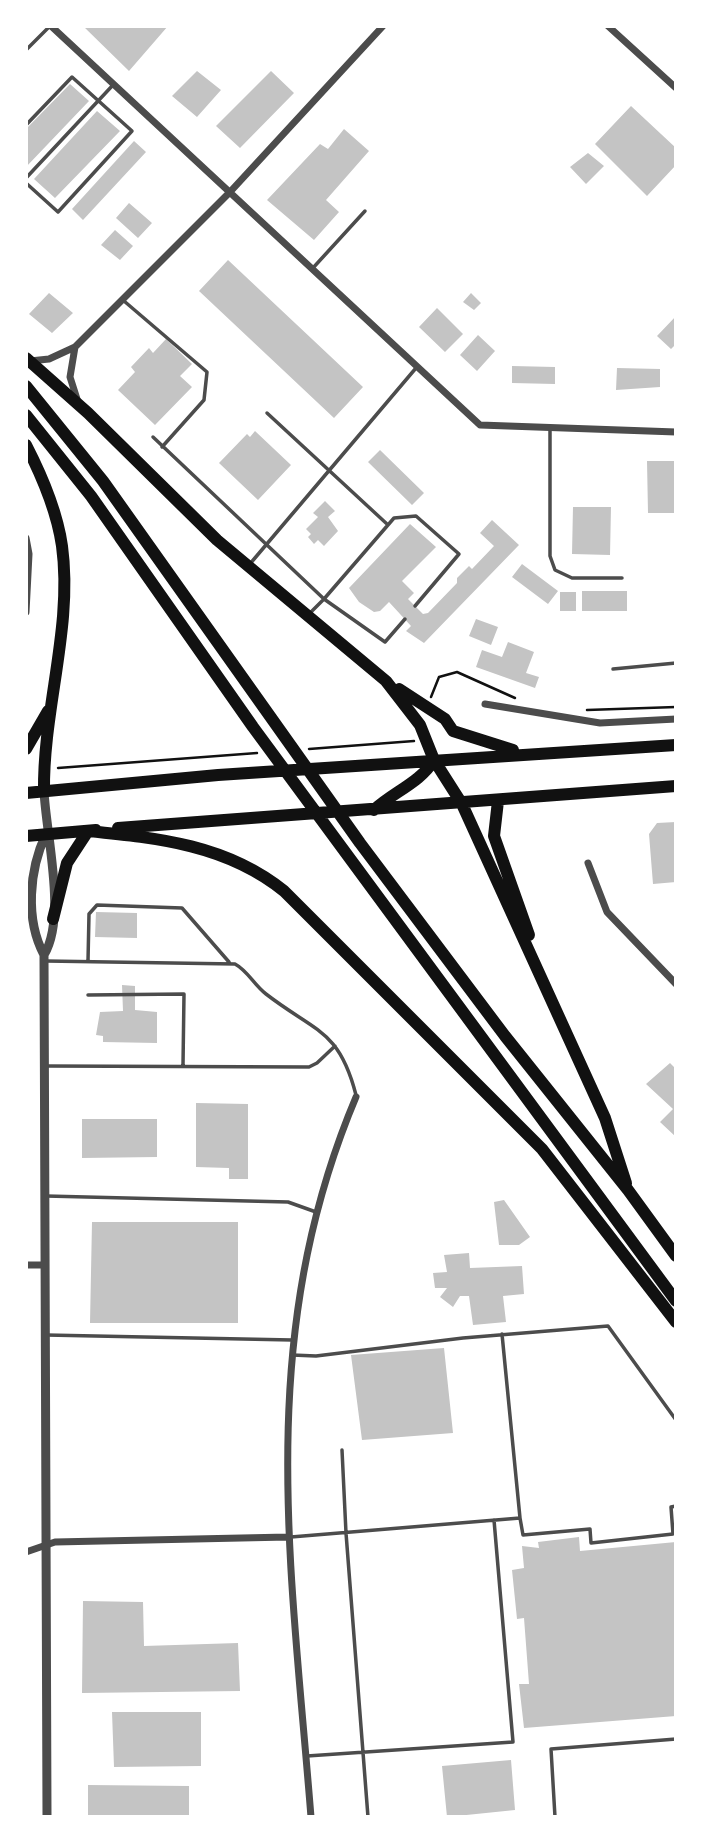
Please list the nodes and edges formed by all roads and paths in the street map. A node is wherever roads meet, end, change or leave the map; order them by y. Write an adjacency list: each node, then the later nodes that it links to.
1 (50, 26): 4 (lane); 5 (street)
2 (383, 26): 10 (street)
3 (608, 26): 6 (street)
4 (26, 50)
5 (114, 83): 7 (lane); 10 (street)
6 (676, 88)
7 (98, 101): 8 (lane); 9 (lane); 9 (lane)
8 (26, 125)
9 (26, 181)
10 (230, 192): 12 (street); 13 (street)
11 (365, 211): 12 (lane)
12 (313, 268): 16 (street)
13 (122, 300): 14 (street); 25 (lane)
14 (75, 347): 15 (street); 18 (street)
15 (28, 359): 18 (main road)
16 (418, 367): 21 (street); 26 (lane)
17 (26, 386): 73 (main road)
18 (80, 406): 30 (main road)
19 (267, 413): 26 (lane)
20 (26, 415): 79 (main road)
21 (550, 428): 22 (street); 31 (lane)
22 (676, 432)
23 (153, 437): 25 (lane)
24 (26, 445): 43 (main road)
25 (162, 447): 29 (lane)
26 (330, 470): 27 (lane); 29 (lane)
27 (387, 524): 32 (lane); 33 (lane)
28 (26, 538): 34 (street)
29 (266, 545): 30 (lane); 32 (lane)
30 (248, 567): 35 (main road)
31 (622, 578)
32 (324, 599): 35 (lane); 36 (lane)
33 (415, 606)
34 (26, 612)
35 (307, 617): 39 (main road)
36 (405, 619)
37 (676, 663): 38 (lane)
38 (613, 669)
39 (386, 681): 49 (main road); 50 (main road)
40 (431, 699): 41 (path)
41 (523, 699)
42 (485, 704): 46 (street)
43 (50, 707): 48 (main road); 52 (main road)
44 (676, 707): 45 (path)
45 (586, 710)
46 (676, 719)
47 (676, 745): 49 (main road)
48 (26, 749)
49 (531, 753): 50 (main road)
50 (434, 760): 52 (main road); 55 (main road); 56 (main road)
51 (676, 786): 54 (main road)
52 (44, 791): 53 (main road); 58 (street)
53 (26, 793)
54 (498, 801): 55 (main road); 66 (main road)
55 (462, 804): 56 (main road); 66 (main road)
56 (374, 810): 57 (main road)
57 (88, 831): 58 (main road); 62 (main road); 80 (main road)
58 (46, 834): 59 (main road); 61 (street); 62 (street)
59 (26, 836)
60 (588, 863): 67 (street)
61 (30, 889): 63 (street)
62 (53, 919): 63 (street)
63 (44, 958): 64 (lane); 71 (street)
64 (88, 961): 65 (lane); 65 (lane)
65 (229, 962): 69 (lane)
66 (539, 969): 73 (main road)
67 (676, 984)
68 (88, 995): 70 (lane)
69 (336, 1045): 70 (lane); 72 (lane)
70 (183, 1065): 71 (lane)
71 (44, 1066): 74 (street)
72 (356, 1097): 75 (street)
73 (628, 1190): 76 (main road)
74 (44, 1196): 75 (lane); 78 (street)
75 (316, 1213): 83 (street)
76 (676, 1256)
77 (26, 1265): 78 (street)
78 (44, 1265): 82 (street)
79 (676, 1301)
80 (676, 1322)
81 (502, 1334): 84 (lane); 85 (lane); 88 (lane)
82 (44, 1335): 83 (lane); 92 (street)
83 (292, 1340): 84 (street)
84 (290, 1355): 91 (street)
85 (676, 1420)
86 (342, 1450): 90 (lane)
87 (676, 1506): 88 (lane)
88 (520, 1518): 89 (lane)
89 (494, 1520): 90 (lane); 95 (lane)
90 (346, 1533): 91 (lane); 95 (lane)
91 (288, 1537): 92 (street); 96 (street)
92 (44, 1545): 93 (street); 97 (street)
93 (26, 1552)
94 (676, 1739): 100 (lane)
95 (362, 1752): 96 (lane); 99 (lane)
96 (306, 1756): 98 (street)
97 (47, 1817)
98 (311, 1817)
99 (368, 1817)
100 (555, 1817)

